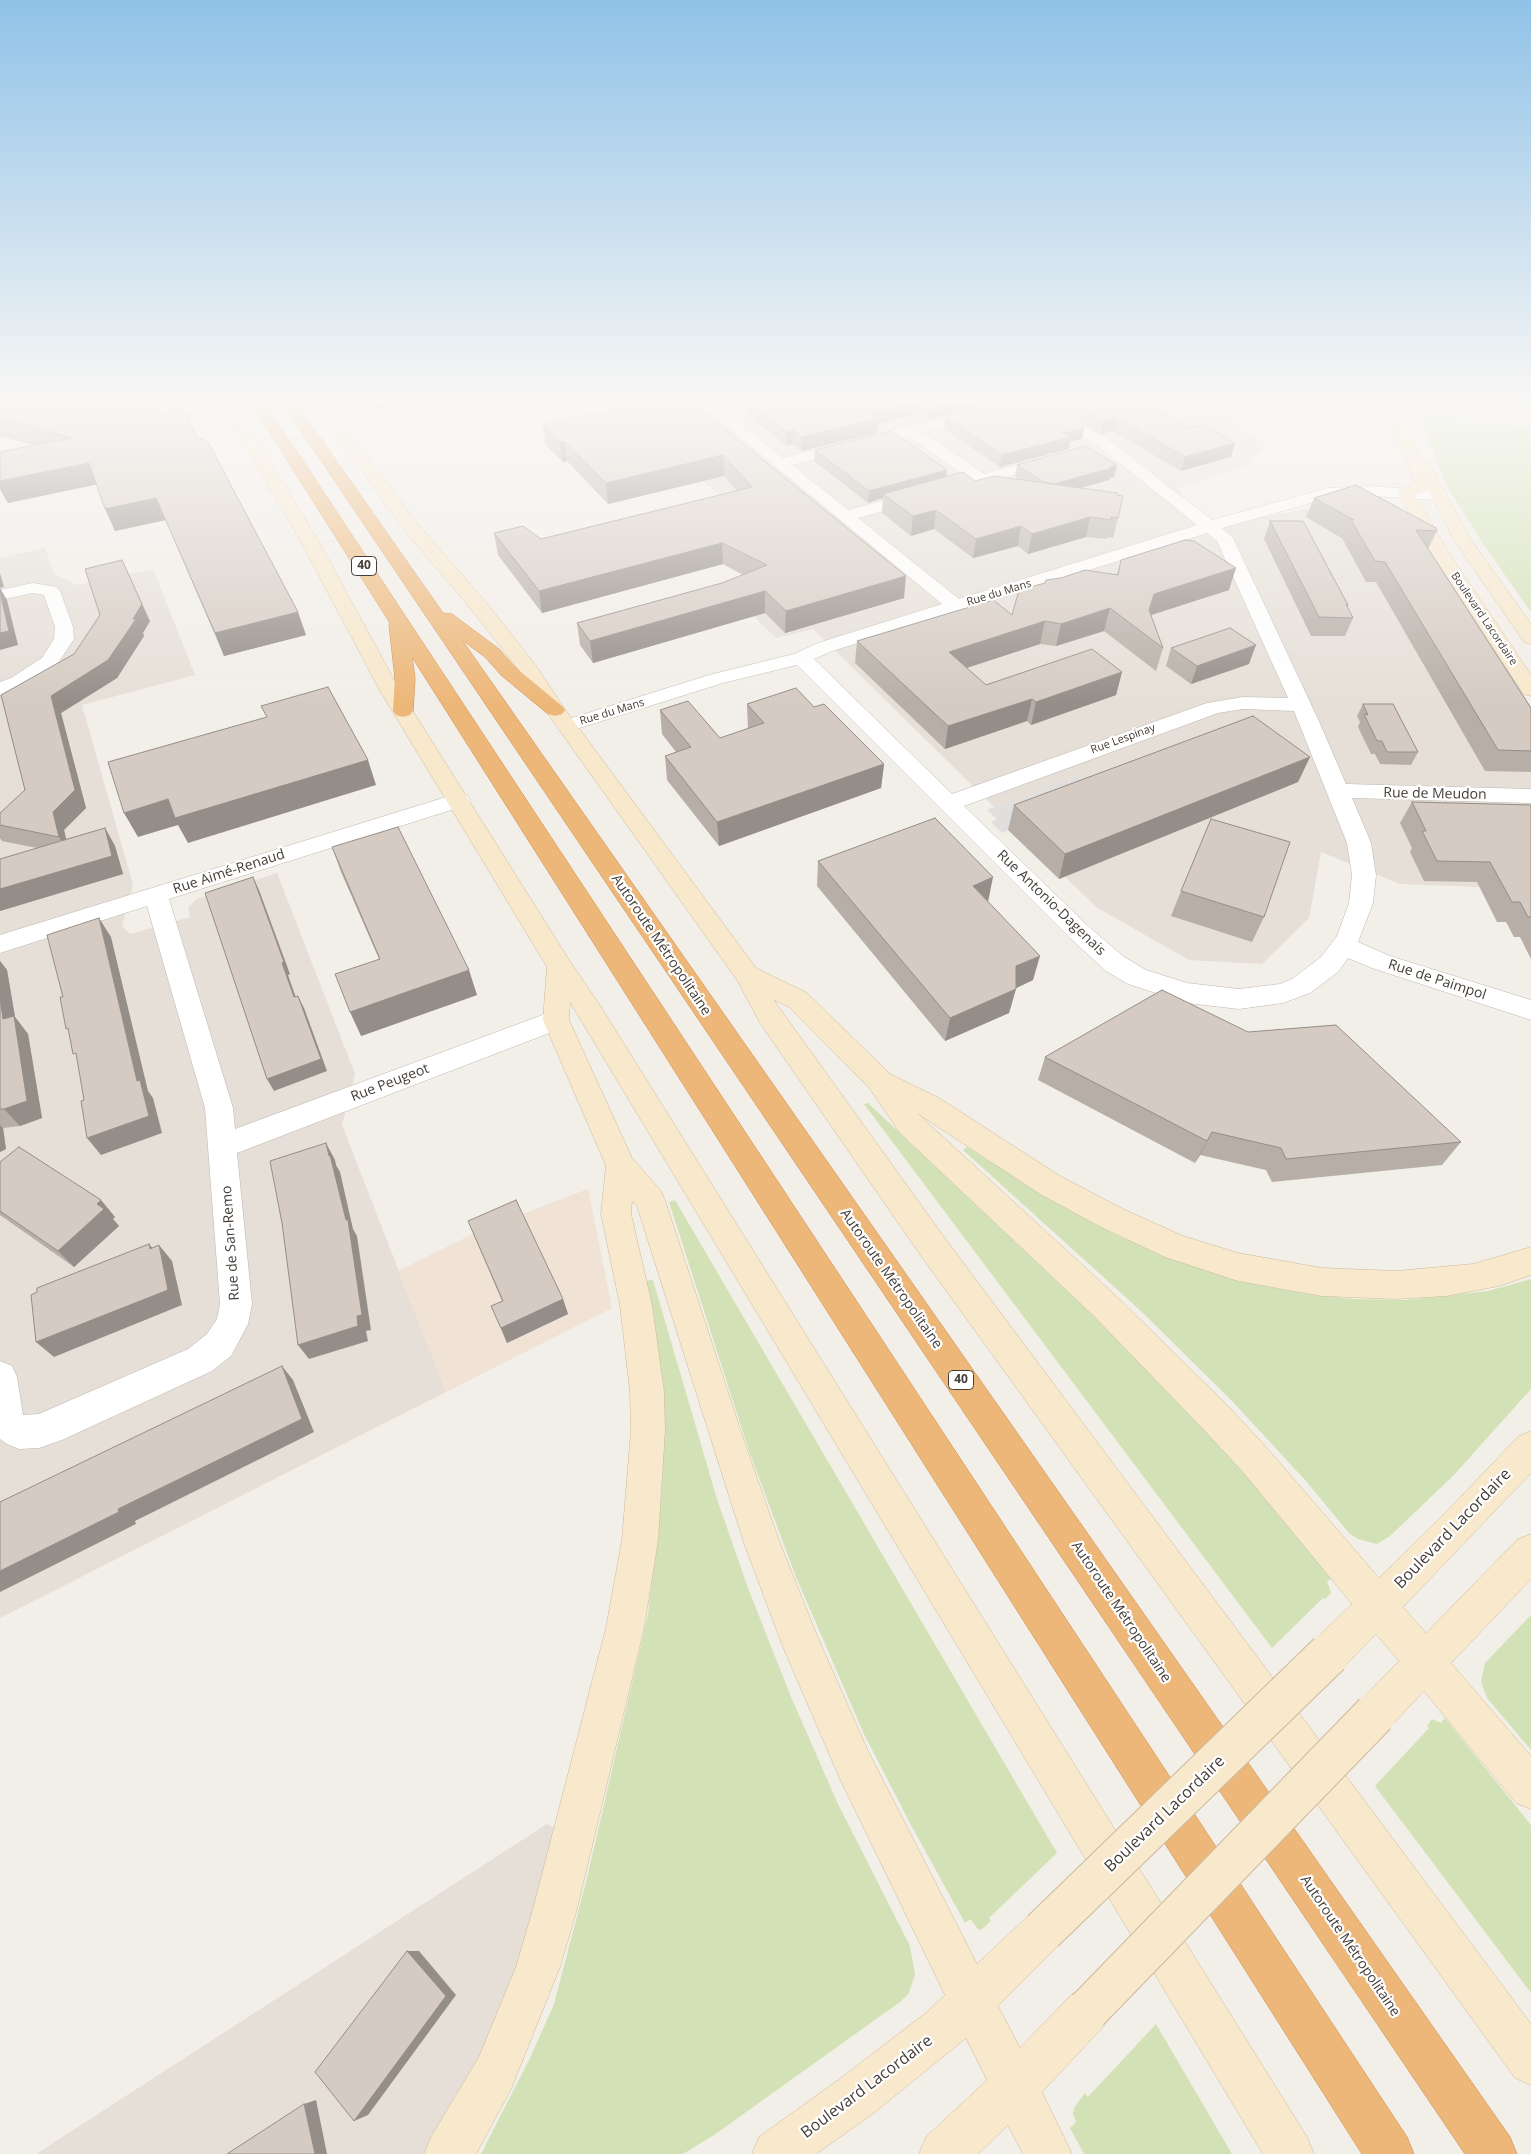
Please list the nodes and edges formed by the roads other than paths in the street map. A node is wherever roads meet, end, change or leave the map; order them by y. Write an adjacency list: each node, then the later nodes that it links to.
1 (287, 504): 22 (main road)
2 (323, 504): 16 (highway, 40)
3 (358, 504): 14 (highway, Autoroute Métropolitaine / 40)
4 (394, 504): 23 (main road)
5 (830, 504): 11 (street)
6 (891, 504): 11 (street)
7 (1182, 504): 12 (street, Rue Antonio-Dagenais)
8 (1292, 504): 12 (street, Rue du Mans)
9 (1412, 504): 20 (main road, Boulevard Lacordaire)
10 (1442, 504): 17 (main road, Boulevard Lacordaire)
11 (845, 516): 15 (street)
12 (1211, 526): 15 (street, Rue du Mans); 21 (street, Rue Antonio-Dagenais)
13 (0, 595): 19 (street)
14 (428, 606): 23 (highway); 54 (highway, Autoroute Métropolitaine / 40)
15 (956, 606): 18 (street, Rue du Mans)
16 (396, 616): 22 (highway); 53 (highway, 40)
17 (1531, 638)
18 (801, 658): 23 (street, Rue du Mans); 27 (street, Rue Antonio-Dagenais)
19 (0, 689)
20 (1531, 690)
21 (1301, 705): 24 (street, Rue Antonio-Dagenais); 27 (street, Rue Lespinay)
22 (403, 711): 26 (main road)
23 (561, 718): 32 (main road)
24 (1339, 792): 25 (street, Rue de Meudon); 30 (street, Rue Antonio-Dagenais)
25 (1531, 796)
26 (459, 800): 28 (street, Rue Aimé-Renaud); 31 (main road)
27 (950, 803): 30 (street, Rue Antonio-Dagenais)
28 (156, 896): 29 (street, Rue Aimé-Renaud); 36 (street, Rue de San-Remo)
29 (0, 944)
30 (1344, 946): 33 (street, Rue de Paimpol)
31 (560, 967): 34 (main road); 52 (main road)
32 (747, 975): 35 (main road); 46 (main road)
33 (1531, 1010)
34 (556, 1020): 36 (street, Rue Peugeot); 37 (main road)
35 (880, 1081): 38 (main road); 42 (main road)
36 (224, 1146): 39 (street, Rue de San-Remo)
37 (621, 1166): 45 (main road); 48 (main road)
38 (1531, 1261)
39 (0, 1377)
40 (1531, 1448): 42 (main road, Boulevard Lacordaire)
41 (1531, 1552): 43 (main road)
42 (1378, 1607): 43 (main road); 45 (main road, Boulevard Lacordaire, bridge)
43 (1424, 1663): 44 (main road); 47 (main road, bridge)
44 (1531, 1788)
45 (971, 2003): 47 (main road); 49 (main road, Boulevard Lacordaire)
46 (1531, 2062)
47 (1014, 2087): 50 (main road); 51 (main road)
48 (448, 2154)
49 (776, 2154)
50 (943, 2154)
51 (1048, 2154)
52 (1290, 2154)
53 (1390, 2154)
54 (1493, 2154)

